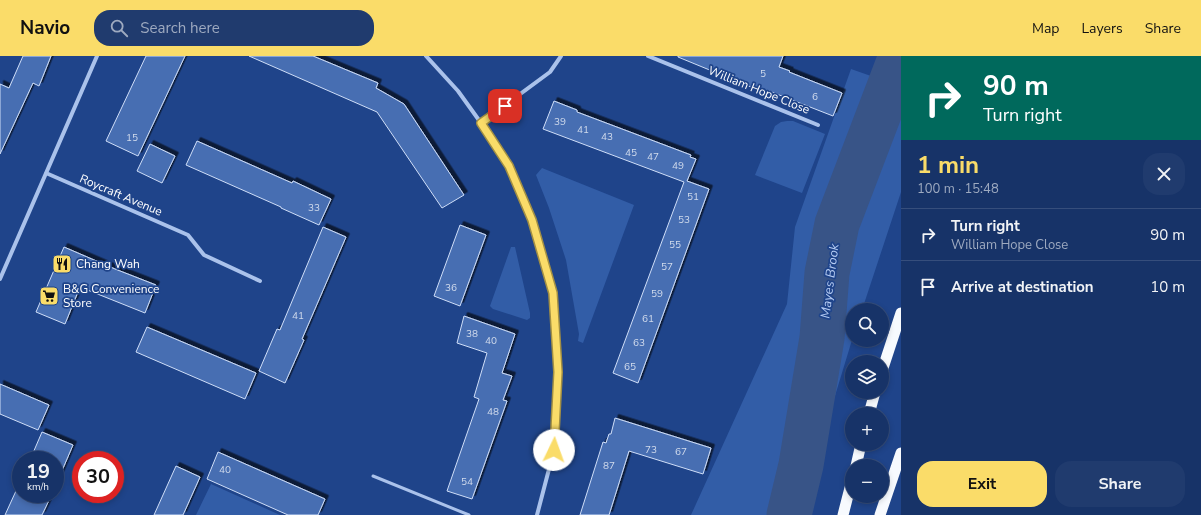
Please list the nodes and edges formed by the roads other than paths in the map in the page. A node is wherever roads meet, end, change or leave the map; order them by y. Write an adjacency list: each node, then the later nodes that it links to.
1 (97, 56): 7 (street)
2 (426, 56): 5 (street)
3 (561, 56): 5 (street)
4 (648, 56): 6 (street, William Hope Close)
5 (481, 123): 16 (street)
6 (818, 125)
7 (46, 174): 8 (street); 9 (street, Roycraft Avenue)
8 (0, 279)
9 (260, 281)
10 (901, 313): 11 (highway)
11 (887, 355)
12 (901, 453): 18 (highway)
13 (373, 476): 15 (lane)
14 (846, 503): 17 (highway)
15 (469, 515)
16 (537, 515)
17 (843, 515)
18 (880, 515)

